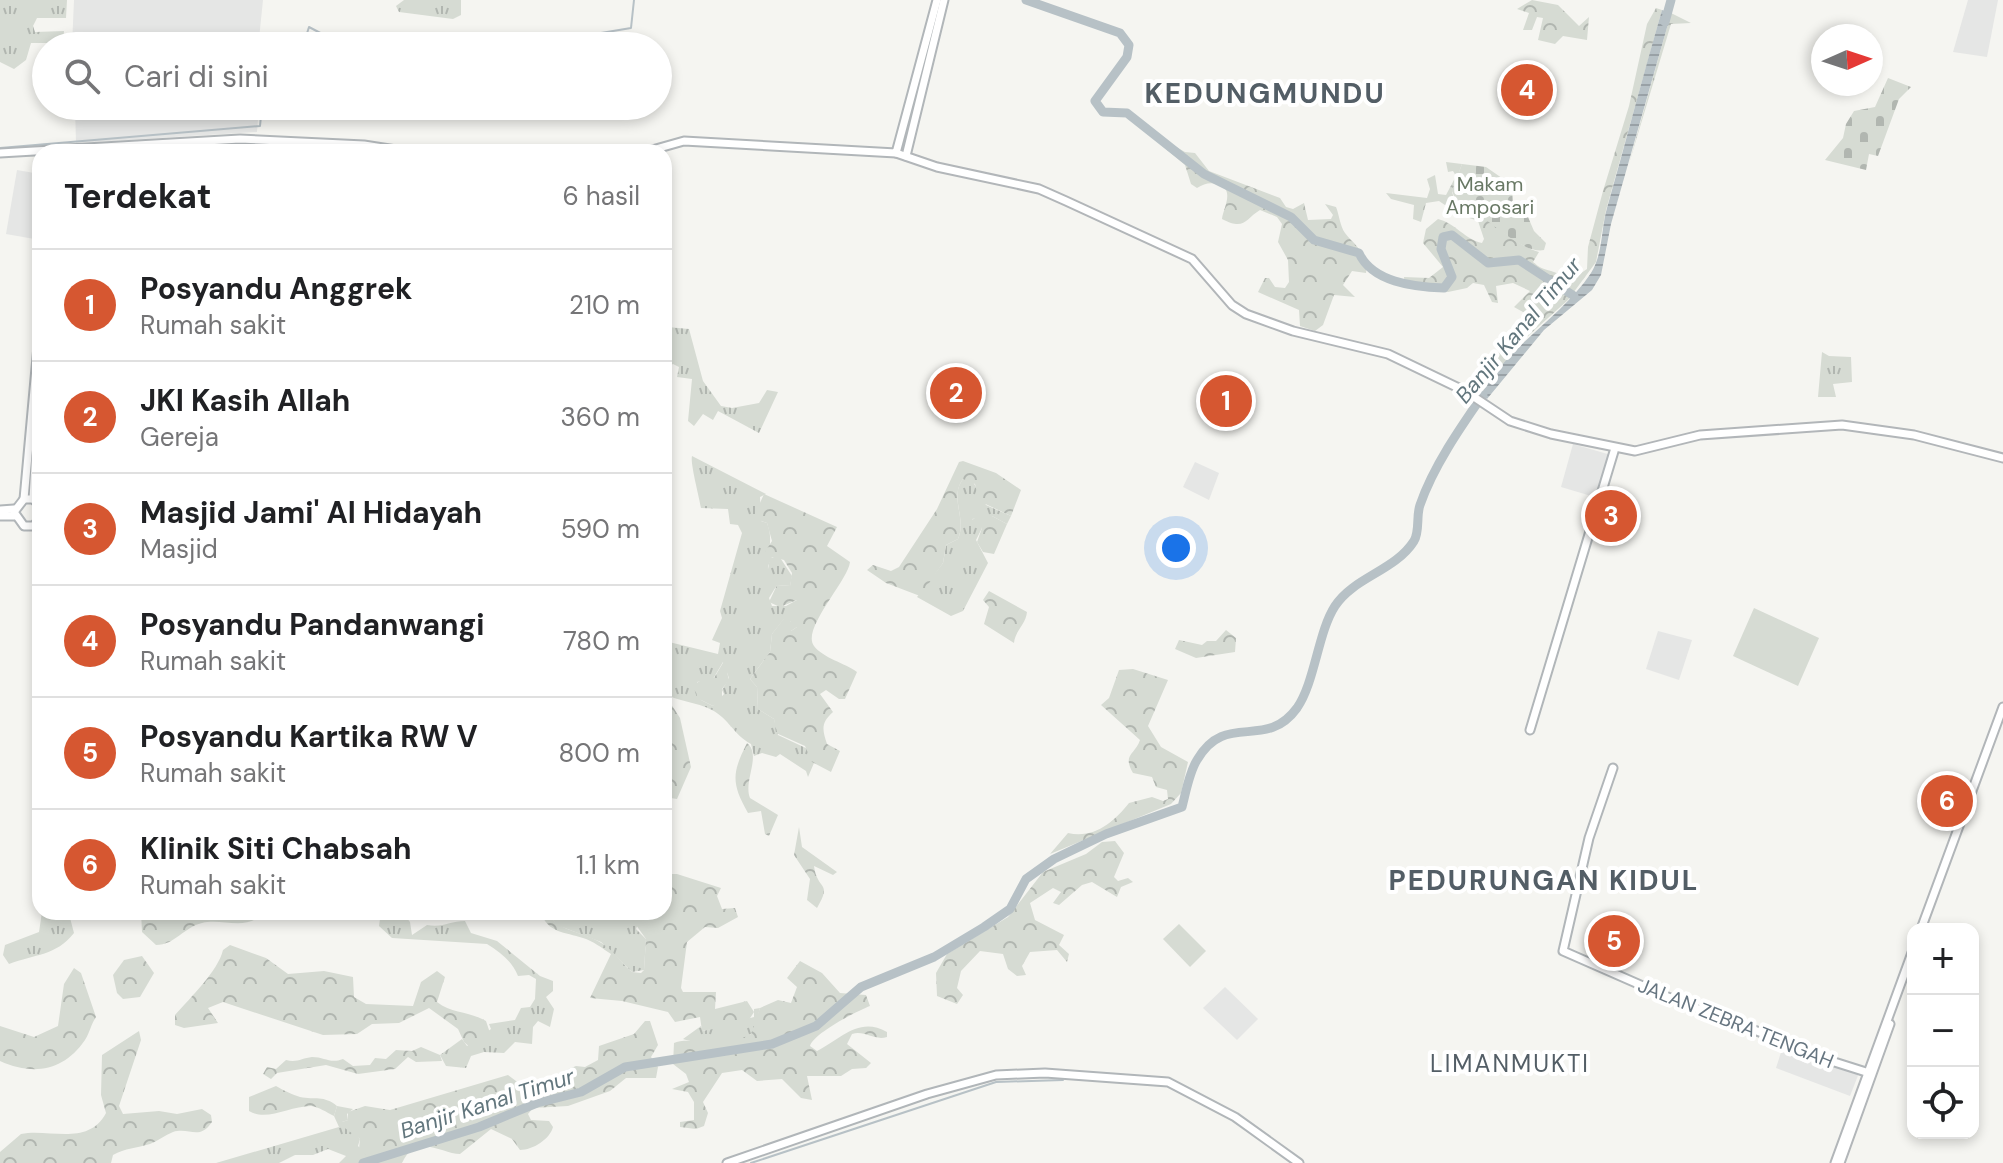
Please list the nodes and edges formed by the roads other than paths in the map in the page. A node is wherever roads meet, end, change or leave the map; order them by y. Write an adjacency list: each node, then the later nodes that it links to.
1 (937, 0): 3 (main road)
2 (944, 0): 3 (main road)
3 (932, 28): 4 (main road)
4 (914, 105): 10 (main road); 11 (main road)
5 (170, 144): 6 (main road)
6 (343, 144)
7 (672, 144): 10 (main road)
8 (0, 152): 9 (main road)
9 (32, 152)
10 (896, 153): 11 (main road)
11 (906, 156): 13 (main road)
12 (32, 412): 15 (main road)
13 (1615, 448): 14 (main road); 23 (main road)
14 (2003, 461)
15 (24, 499): 16 (main road); 18 (main road)
16 (32, 501)
17 (0, 510): 18 (main road)
18 (14, 512): 19 (main road); 20 (main road)
19 (0, 516)
20 (32, 526)
21 (2003, 707): 24 (main road)
22 (2003, 717): 24 (main road)
23 (1530, 730)
24 (1988, 752): 26 (main road)
25 (1613, 768): 29 (main road, JALAN ZEBRA TENGAH)
26 (1925, 923)
27 (1907, 966): 29 (main road)
28 (1907, 978): 32 (main road)
29 (1866, 1072): 32 (main road)
30 (727, 1163): 31 (main road)
31 (1299, 1163)
32 (1837, 1163)

